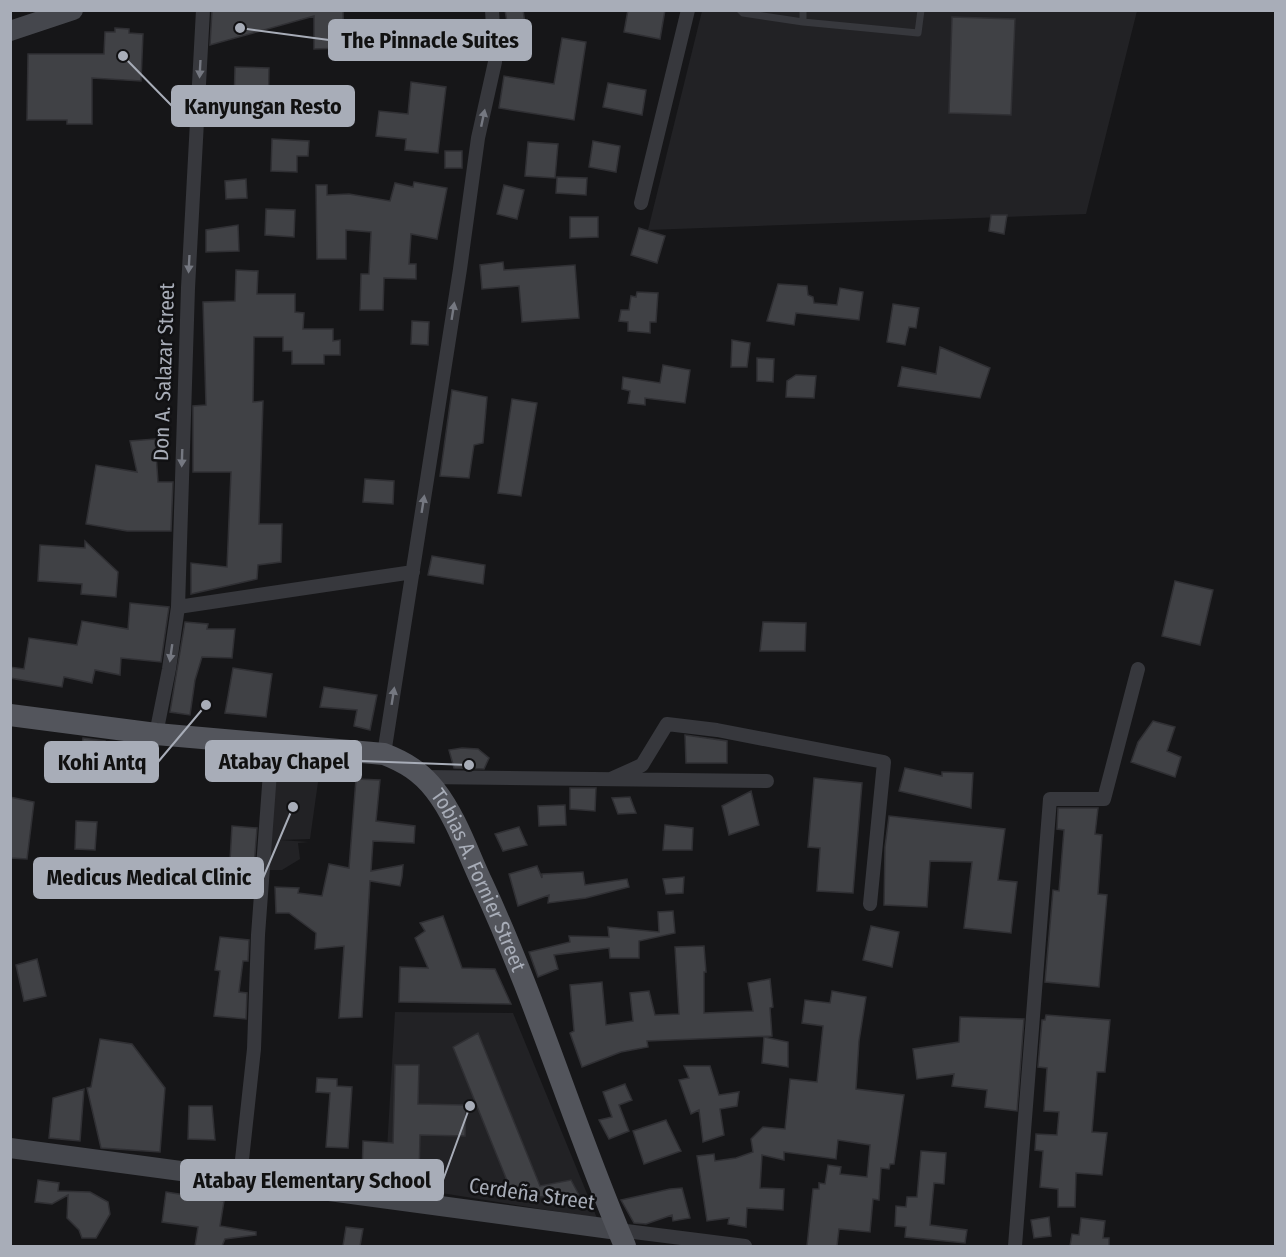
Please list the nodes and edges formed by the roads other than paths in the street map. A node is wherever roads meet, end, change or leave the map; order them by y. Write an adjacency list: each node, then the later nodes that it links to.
1 (73, 10): 9 (main road)
2 (203, 10): 12 (street, Don A. Salazar Street, one-way to 12)
3 (492, 10): 11 (street, one-way to 3)
4 (688, 10): 10 (street)
5 (741, 10): 8 (lane)
6 (803, 10): 8 (lane)
7 (921, 10): 8 (lane)
8 (803, 22)
9 (10, 32)
10 (641, 203)
11 (413, 572): 12 (street); 17 (street, one-way to 11)
12 (178, 608): 15 (street, Don A. Salazar Street, one-way to 15)
13 (1138, 669): 26 (street)
14 (10, 715): 15 (main road, Tobias A. Fornier Street)
15 (156, 734): 16 (main road, Tobias A. Fornier Street)
16 (273, 745): 17 (main road, Tobias A. Fornier Street); 23 (street)
17 (384, 754): 18 (main road, Tobias A. Fornier Street)
18 (424, 777): 19 (street); 24 (main road, Tobias A. Fornier Street)
19 (611, 779): 20 (street); 21 (street)
20 (767, 781)
21 (870, 904)
22 (10, 1148): 23 (main road, Cerdeña Street)
23 (240, 1178): 24 (main road, Cerdeña Street)
24 (621, 1238): 25 (street)
25 (745, 1246)
26 (1015, 1246)

